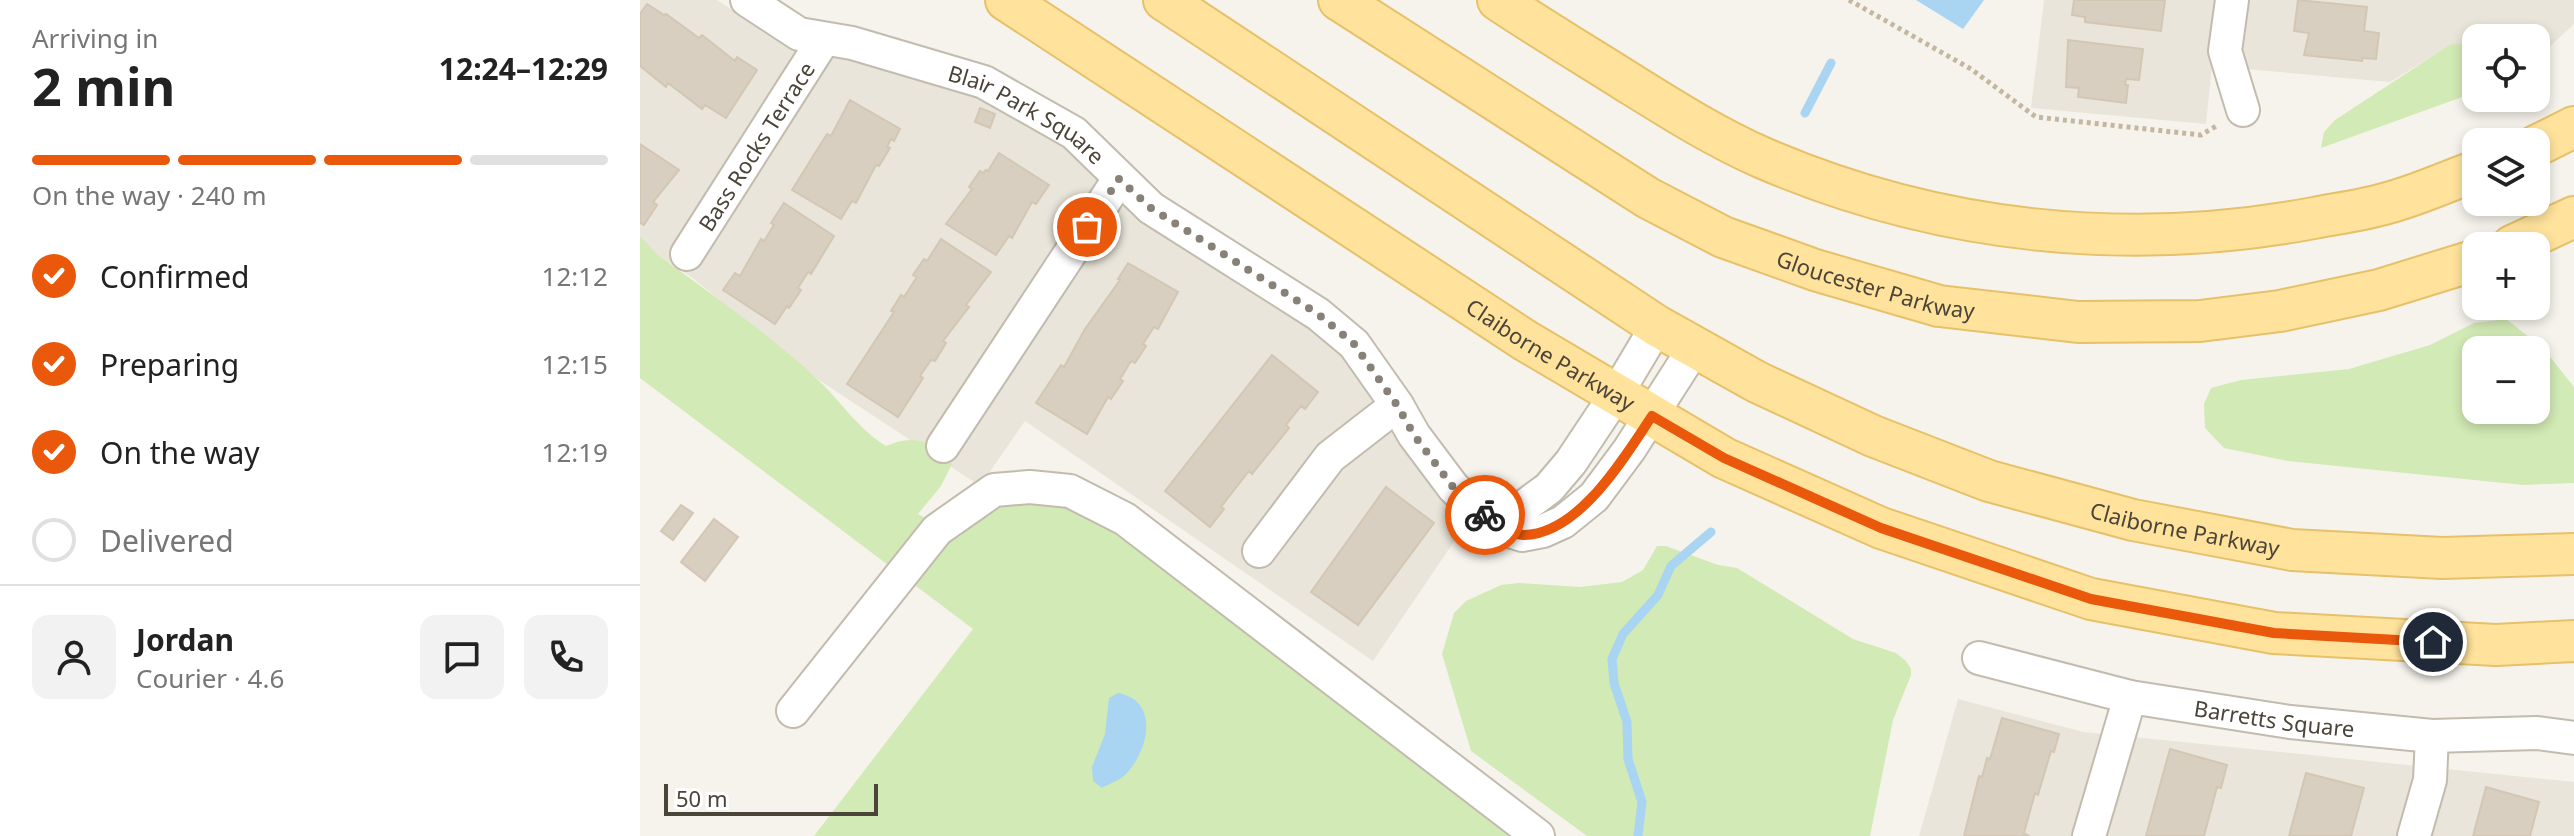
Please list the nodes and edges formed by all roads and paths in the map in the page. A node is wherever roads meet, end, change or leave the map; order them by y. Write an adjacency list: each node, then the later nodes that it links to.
1 (747, 0): 8 (street, Blair Park Square)
2 (1006, 0): 20 (main road, Claiborne Parkway)
3 (1164, 0): 18 (main road, Claiborne Parkway)
4 (1339, 0): 17 (main road, Gloucester Parkway)
5 (1498, 0): 12 (main road)
6 (1849, 0): 9 (path)
7 (2232, 0): 9 (street)
8 (824, 39): 13 (street, Blair Park Square); 16 (street, Bass Rocks Terrace)
9 (2243, 110)
10 (2574, 127): 11 (main road)
11 (2550, 139)
12 (2462, 176)
13 (1119, 179): 21 (street, Blair Park Square); 23 (street)
14 (2574, 217): 15 (main road)
15 (2542, 232)
16 (687, 254)
17 (2462, 264)
18 (1657, 326): 19 (main road, Claiborne Parkway); 20 (street)
19 (1695, 347): 22 (street); 26 (main road, Claiborne Parkway)
20 (1617, 393): 22 (main road, Claiborne Parkway); 24 (street)
21 (1397, 405): 24 (street, Blair Park Square); 25 (street)
22 (1652, 416): 24 (street); 27 (main road, Claiborne Parkway)
23 (943, 446)
24 (1504, 529)
25 (1259, 551)
26 (2574, 554)
27 (2574, 641)
28 (1979, 658): 29 (street, Barretts Square)
29 (2130, 697): 31 (street, Barretts Square); 34 (street)
30 (793, 711): 33 (street)
31 (2432, 736): 32 (street, Barretts Square); 35 (street)
32 (2574, 738)
33 (1538, 836)
34 (2089, 836)
35 (2414, 836)

